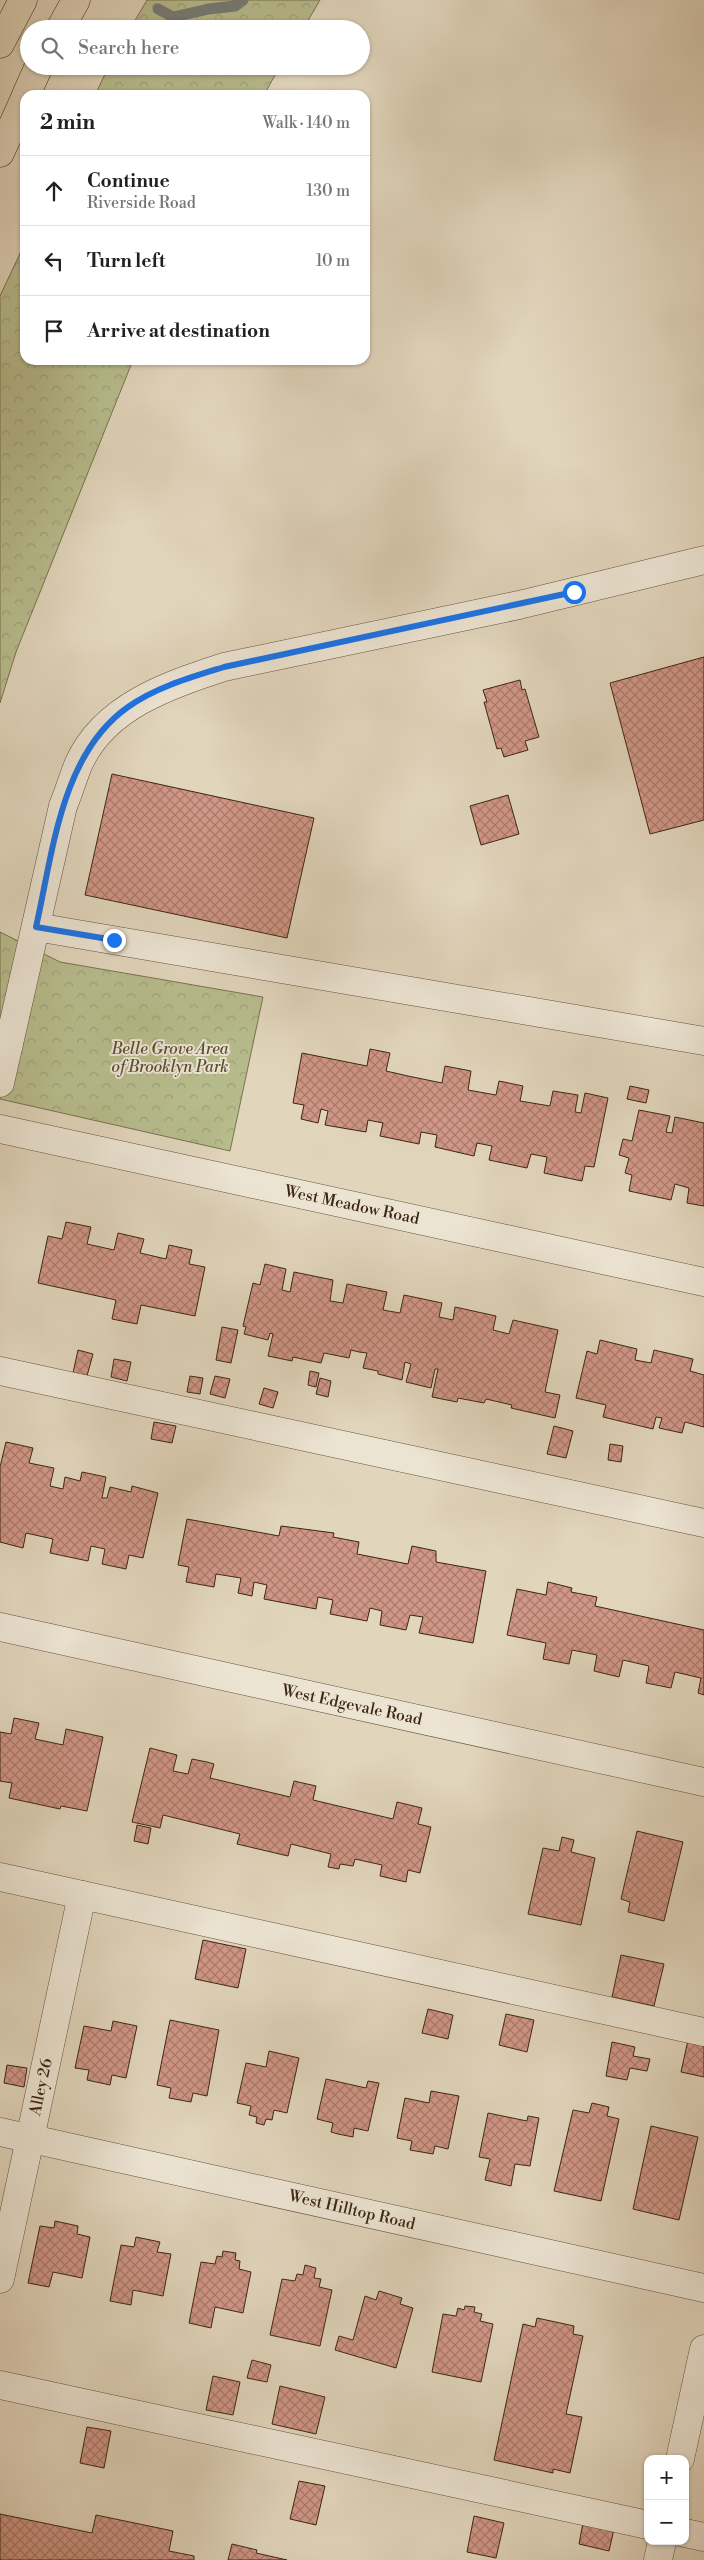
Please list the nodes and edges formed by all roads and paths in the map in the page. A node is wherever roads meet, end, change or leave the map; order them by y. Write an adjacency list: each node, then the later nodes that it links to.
1 (23, 0): 4 (highway)
2 (76, 0): 3 (highway)
3 (65, 20)
4 (0, 44)
5 (35, 75): 6 (highway)
6 (29, 90)
7 (20, 109): 8 (highway)
8 (0, 153)
9 (704, 560): 10 (street)
10 (36, 927): 11 (street); 12 (street)
11 (704, 1041)
12 (0, 1083)
13 (0, 1129): 14 (street, West Meadow Road)
14 (704, 1282)
15 (0, 1372): 16 (street)
16 (704, 1523)
17 (0, 1628): 18 (street, West Edgevale Road)
18 (704, 1782)
19 (0, 1877): 20 (street)
20 (82, 1895): 21 (street); 23 (street, Alley 26)
21 (704, 2032)
22 (0, 2132): 23 (street, West Hilltop Road)
23 (30, 2139): 24 (street, Alley 26); 25 (street, West Hilltop Road)
24 (0, 2279)
25 (704, 2288)
26 (704, 2349): 28 (street)
27 (0, 2385): 29 (street)
28 (681, 2455)
29 (644, 2524)
30 (689, 2534): 31 (street)
31 (704, 2537)
32 (661, 2545): 33 (street)
33 (658, 2560)

